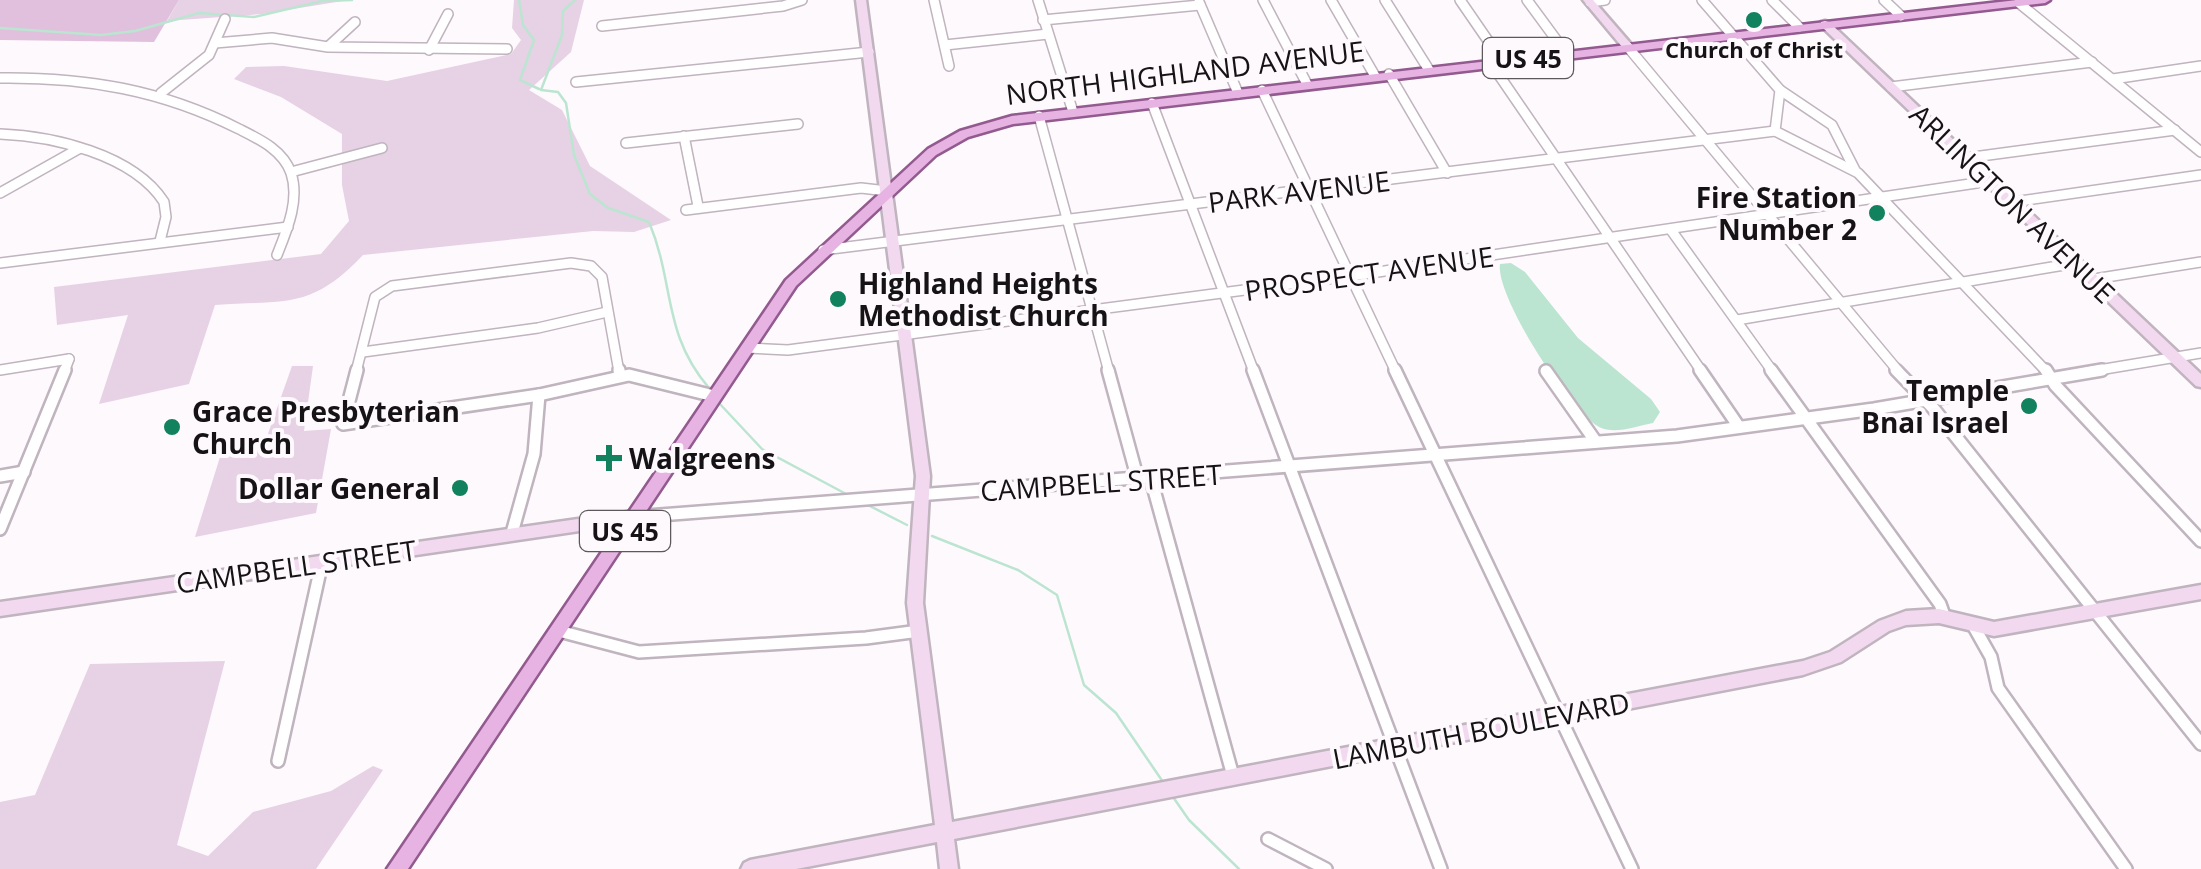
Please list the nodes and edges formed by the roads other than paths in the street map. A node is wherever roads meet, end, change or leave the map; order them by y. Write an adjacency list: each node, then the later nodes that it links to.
1 (802, 0): 24 (street)
2 (861, 0): 34 (street)
3 (934, 0): 29 (street)
4 (1038, 0): 21 (street)
5 (1263, 0): 46 (street)
6 (1331, 0): 42 (street)
7 (1386, 0): 40 (street)
8 (1460, 0): 36 (street)
9 (1527, 0): 35 (street)
10 (1605, 0): 15 (street)
11 (1702, 0): 27 (street)
12 (1772, 0): 25 (street)
13 (1884, 0): 19 (street)
14 (2046, 0): 16 (main road, NORTH HIGHLAND AVENUE / US 45)
15 (1589, 1): 30 (street)
16 (2026, 1): 19 (main road, NORTH HIGHLAND AVENUE / US 45); 37 (street)
17 (1199, 3): 21 (street); 51 (street)
18 (448, 14): 33 (street)
19 (1900, 16): 23 (main road, NORTH HIGHLAND AVENUE / US 45)
20 (225, 20): 28 (street)
21 (1043, 20): 26 (street)
22 (356, 22): 31 (street)
23 (1825, 24): 25 (main road, NORTH HIGHLAND AVENUE / US 45); 47 (street, ARLINGTON AVENUE)
24 (602, 26)
25 (1799, 27): 27 (main road, NORTH HIGHLAND AVENUE / US 45)
26 (1048, 34): 29 (street); 53 (street)
27 (1732, 34): 30 (main road, NORTH HIGHLAND AVENUE / US 45); 49 (street)
28 (215, 43): 31 (street); 50 (street)
29 (945, 46): 38 (street)
30 (1627, 46): 35 (main road, NORTH HIGHLAND AVENUE / US 45); 60 (street)
31 (328, 47): 33 (street)
32 (507, 49): 33 (street)
33 (430, 50)
34 (868, 52): 45 (street); 72 (street)
35 (1566, 53): 36 (main road, NORTH HIGHLAND AVENUE / US 45)
36 (1496, 62): 40 (main road, NORTH HIGHLAND AVENUE / US 45); 66 (street)
37 (2092, 62): 43 (street); 47 (street)
38 (948, 66)
39 (2201, 66): 43 (street)
40 (1429, 70): 41 (main road, NORTH HIGHLAND AVENUE / US 45)
41 (1389, 74): 42 (main road, NORTH HIGHLAND AVENUE / US 45); 68 (street)
42 (1374, 76): 46 (main road, NORTH HIGHLAND AVENUE / US 45)
43 (2113, 80): 56 (street)
44 (2, 81): 50 (street)
45 (576, 82)
46 (1307, 84): 48 (main road, NORTH HIGHLAND AVENUE / US 45)
47 (1891, 87): 65 (street, ARLINGTON AVENUE)
48 (1262, 90): 51 (main road, NORTH HIGHLAND AVENUE / US 45); 73 (street)
49 (1780, 90): 57 (street); 69 (street)
50 (161, 93): 67 (street)
51 (1238, 93): 52 (main road, NORTH HIGHLAND AVENUE / US 45)
52 (1152, 103): 53 (main road, NORTH HIGHLAND AVENUE / US 45); 77 (street)
53 (1074, 112): 54 (main road, NORTH HIGHLAND AVENUE / US 45)
54 (1039, 116): 72 (main road, NORTH HIGHLAND AVENUE / US 45); 81 (street)
55 (798, 124): 59 (street)
56 (2175, 130): 64 (street); 65 (street)
57 (1775, 131): 60 (street, PARK AVENUE); 69 (street)
58 (0, 134): 62 (street)
59 (684, 136): 61 (street); 78 (street)
60 (1707, 140): 66 (street, PARK AVENUE); 80 (street)
61 (626, 143)
62 (80, 148): 74 (street); 85 (street)
63 (382, 148): 67 (street)
64 (2201, 152)
65 (1966, 158): 71 (street, ARLINGTON AVENUE)
66 (1558, 160): 68 (street, PARK AVENUE); 84 (street)
67 (290, 172): 82 (street)
68 (1447, 172): 73 (street, PARK AVENUE)
69 (1858, 173): 75 (street)
70 (2201, 176): 76 (street)
71 (1990, 181): 75 (street, PROSPECT AVENUE); 76 (street, ARLINGTON AVENUE)
72 (887, 191): 78 (street); 86 (street); 87 (main road, NORTH HIGHLAND AVENUE / US 45)
73 (1310, 191): 77 (street, PARK AVENUE); 92 (street)
74 (0, 193)
75 (1882, 198): 80 (street, PROSPECT AVENUE); 94 (street)
76 (2013, 202): 90 (street, ARLINGTON AVENUE)
77 (1189, 205): 81 (street, PARK AVENUE); 95 (street)
78 (698, 206): 79 (street)
79 (686, 210)
80 (1770, 216): 83 (street, PROSPECT AVENUE); 96 (street)
81 (1068, 221): 86 (street, PARK AVENUE); 97 (street)
82 (288, 227): 85 (street); 88 (street)
83 (1672, 230): 84 (street, PROSPECT AVENUE); 99 (street)
84 (1613, 239): 92 (street, PROSPECT AVENUE); 114 (street)
85 (160, 241): 89 (street)
86 (894, 242): 87 (street, PARK AVENUE); 100 (street)
87 (822, 250): 101 (main road, NORTH HIGHLAND AVENUE / US 45)
88 (278, 255)
89 (0, 262)
90 (2076, 262): 93 (street, ARLINGTON AVENUE); 94 (street)
91 (2201, 262): 93 (street)
92 (1351, 276): 95 (street, PROSPECT AVENUE); 116 (street)
93 (2094, 279): 104 (street, ARLINGTON AVENUE)
94 (1961, 282): 96 (street); 108 (street)
95 (1223, 293): 97 (street, PROSPECT AVENUE); 117 (street)
96 (1841, 303): 99 (street); 112 (street)
97 (1092, 310): 100 (street, PROSPECT AVENUE); 120 (street)
98 (607, 312): 102 (street); 102 (street); 107 (street)
99 (1737, 320): 113 (street)
100 (905, 334): 101 (street, PROSPECT AVENUE); 121 (street)
101 (746, 348): 111 (main road, NORTH HIGHLAND AVENUE / US 45)
102 (362, 352): 110 (street)
103 (2201, 353): 104 (street, CAMPBELL STREET)
104 (2175, 357): 108 (street, CAMPBELL STREET); 109 (street, ARLINGTON AVENUE)
105 (0, 370): 118 (street)
106 (1546, 371): 115 (street)
107 (620, 376): 110 (street); 111 (street)
108 (2051, 378): 112 (street, CAMPBELL STREET); 125 (street)
109 (2201, 382)
110 (540, 395): 124 (street)
111 (713, 398): 122 (main road, NORTH HIGHLAND AVENUE / US 45)
112 (1924, 399): 113 (street, CAMPBELL STREET); 129 (street)
113 (1808, 418): 114 (street, CAMPBELL STREET); 130 (street)
114 (1739, 426): 115 (street, CAMPBELL STREET)
115 (1596, 442): 116 (street, CAMPBELL STREET)
116 (1434, 457): 117 (street, CAMPBELL STREET); 134 (street)
117 (1288, 469): 120 (street, CAMPBELL STREET); 136 (street)
118 (24, 472): 119 (street); 123 (street)
119 (0, 476)
120 (1144, 480): 121 (street, CAMPBELL STREET); 138 (street)
121 (924, 494): 122 (street, CAMPBELL STREET); 133 (street)
122 (634, 517): 124 (street, CAMPBELL STREET); 132 (main road, NORTH HIGHLAND AVENUE / US 45)
123 (0, 528)
124 (512, 533): 126 (street, CAMPBELL STREET)
125 (2201, 541)
126 (322, 562): 128 (street, CAMPBELL STREET); 137 (street)
127 (2201, 592): 129 (street, LAMBUTH BOULEVARD)
128 (0, 608)
129 (2094, 612): 131 (street, LAMBUTH BOULEVARD); 135 (street)
130 (1945, 618): 131 (street, LAMBUTH BOULEVARD); 134 (street, LAMBUTH BOULEVARD)
131 (1973, 625): 147 (street)
132 (559, 631): 133 (street); 141 (main road, NORTH HIGHLAND AVENUE / US 45)
133 (919, 632): 139 (street)
134 (1558, 716): 136 (street, LAMBUTH BOULEVARD); 146 (street)
135 (2201, 744)
136 (1396, 747): 138 (street, LAMBUTH BOULEVARD); 145 (street)
137 (278, 761)
138 (1233, 776): 139 (street, LAMBUTH BOULEVARD)
139 (944, 830): 142 (street, LAMBUTH BOULEVARD); 143 (street)
140 (1268, 839): 144 (street)
141 (397, 869)
142 (750, 869)
143 (949, 869)
144 (1326, 869)
145 (1441, 869)
146 (1632, 869)
147 (2126, 869)

